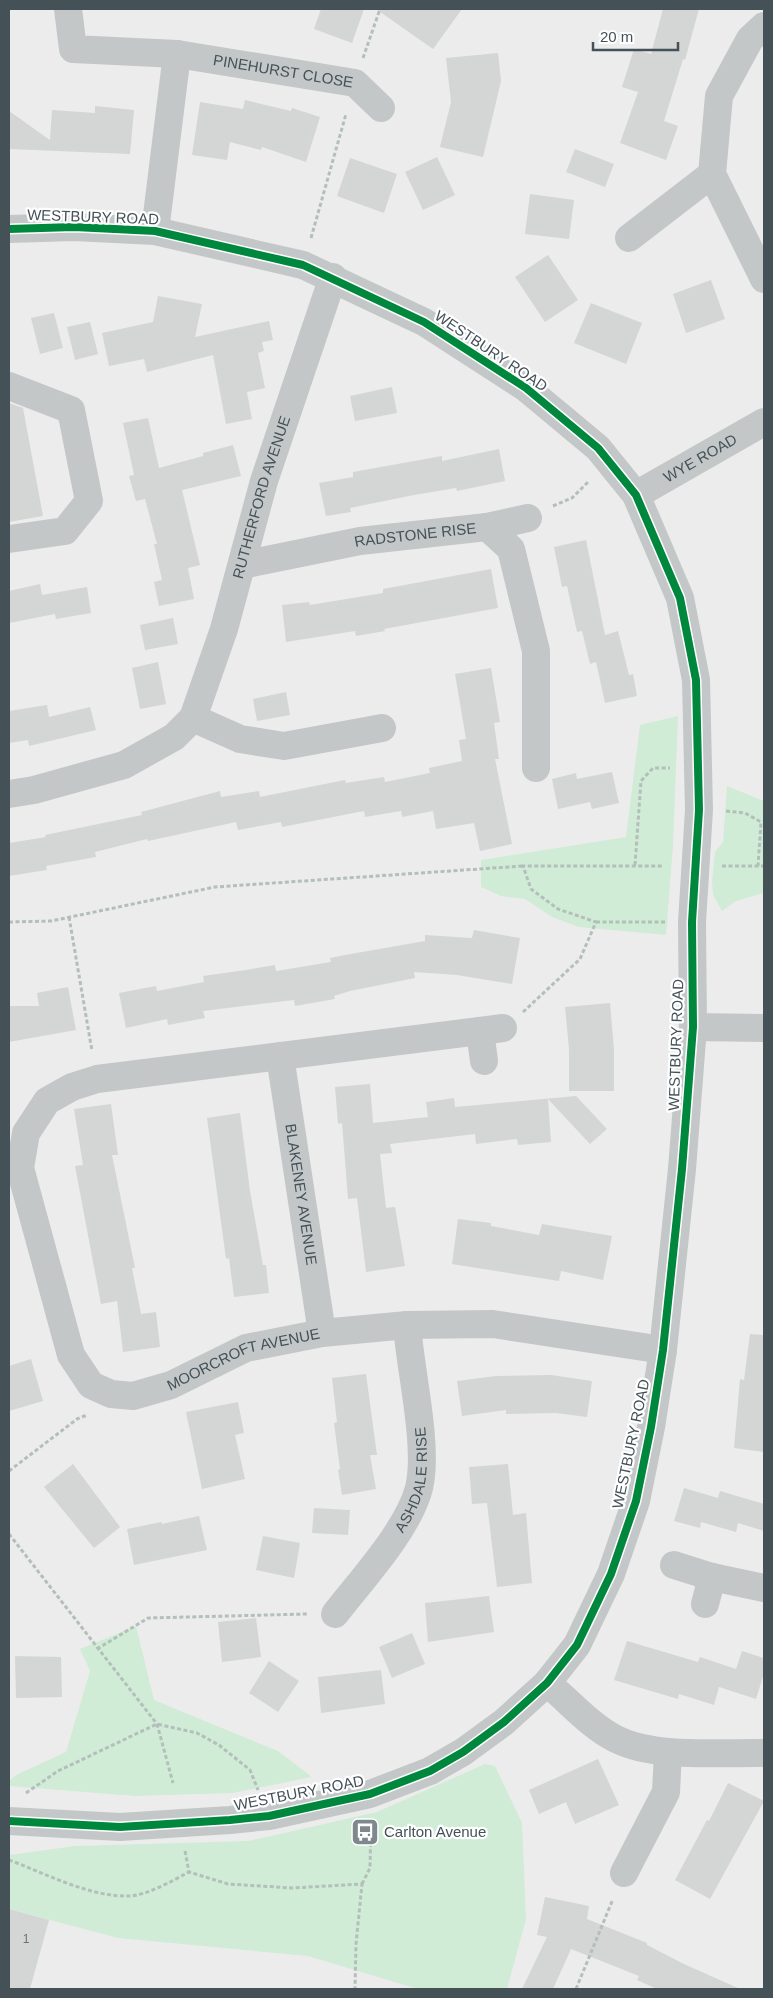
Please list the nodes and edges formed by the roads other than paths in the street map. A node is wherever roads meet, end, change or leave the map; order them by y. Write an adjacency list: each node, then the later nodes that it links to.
1 (68, 9): 3 (street, PINEHURST CLOSE)
2 (764, 26): 5 (street)
3 (177, 54): 4 (street, PINEHURST CLOSE); 7 (street)
4 (381, 108)
5 (712, 174): 8 (street); 10 (street)
6 (9, 229): 7 (street, WESTBURY ROAD)
7 (156, 231): 9 (street, WESTBURY ROAD)
8 (629, 238)
9 (333, 278): 13 (street, WESTBURY ROAD); 17 (street, RUTHERFORD AVENUE)
10 (764, 278)
11 (9, 386): 16 (street)
12 (764, 422): 13 (street, WYE ROAD)
13 (636, 495): 22 (street, WESTBURY ROAD)
14 (528, 518): 15 (street)
15 (487, 527): 17 (street, RADSTONE RISE); 20 (street, RADSTONE RISE)
16 (9, 539)
17 (242, 565): 18 (street, RUTHERFORD AVENUE)
18 (193, 718): 19 (street); 21 (street, RUTHERFORD AVENUE)
19 (382, 728)
20 (536, 768)
21 (9, 794)
22 (693, 1027): 23 (street); 29 (street, WESTBURY ROAD)
23 (764, 1028)
24 (280, 1056): 25 (street, MOORCROFT AVENUE); 26 (street, MOORCROFT AVENUE); 28 (street, BLAKENEY AVENUE)
25 (484, 1061)
26 (17, 1128): 28 (street, MOORCROFT AVENUE)
27 (407, 1325): 28 (street, MOORCROFT AVENUE); 29 (street, MOORCROFT AVENUE); 34 (street, ASHDALE RISE)
28 (322, 1333)
29 (663, 1350): 35 (street, WESTBURY ROAD)
30 (674, 1565): 31 (street)
31 (712, 1577): 32 (street); 33 (street)
32 (764, 1588)
33 (705, 1604)
34 (335, 1614)
35 (546, 1683): 36 (street); 38 (street, WESTBURY ROAD)
36 (668, 1752): 37 (street); 39 (street)
37 (764, 1753)
38 (16, 1821)
39 (624, 1873)

